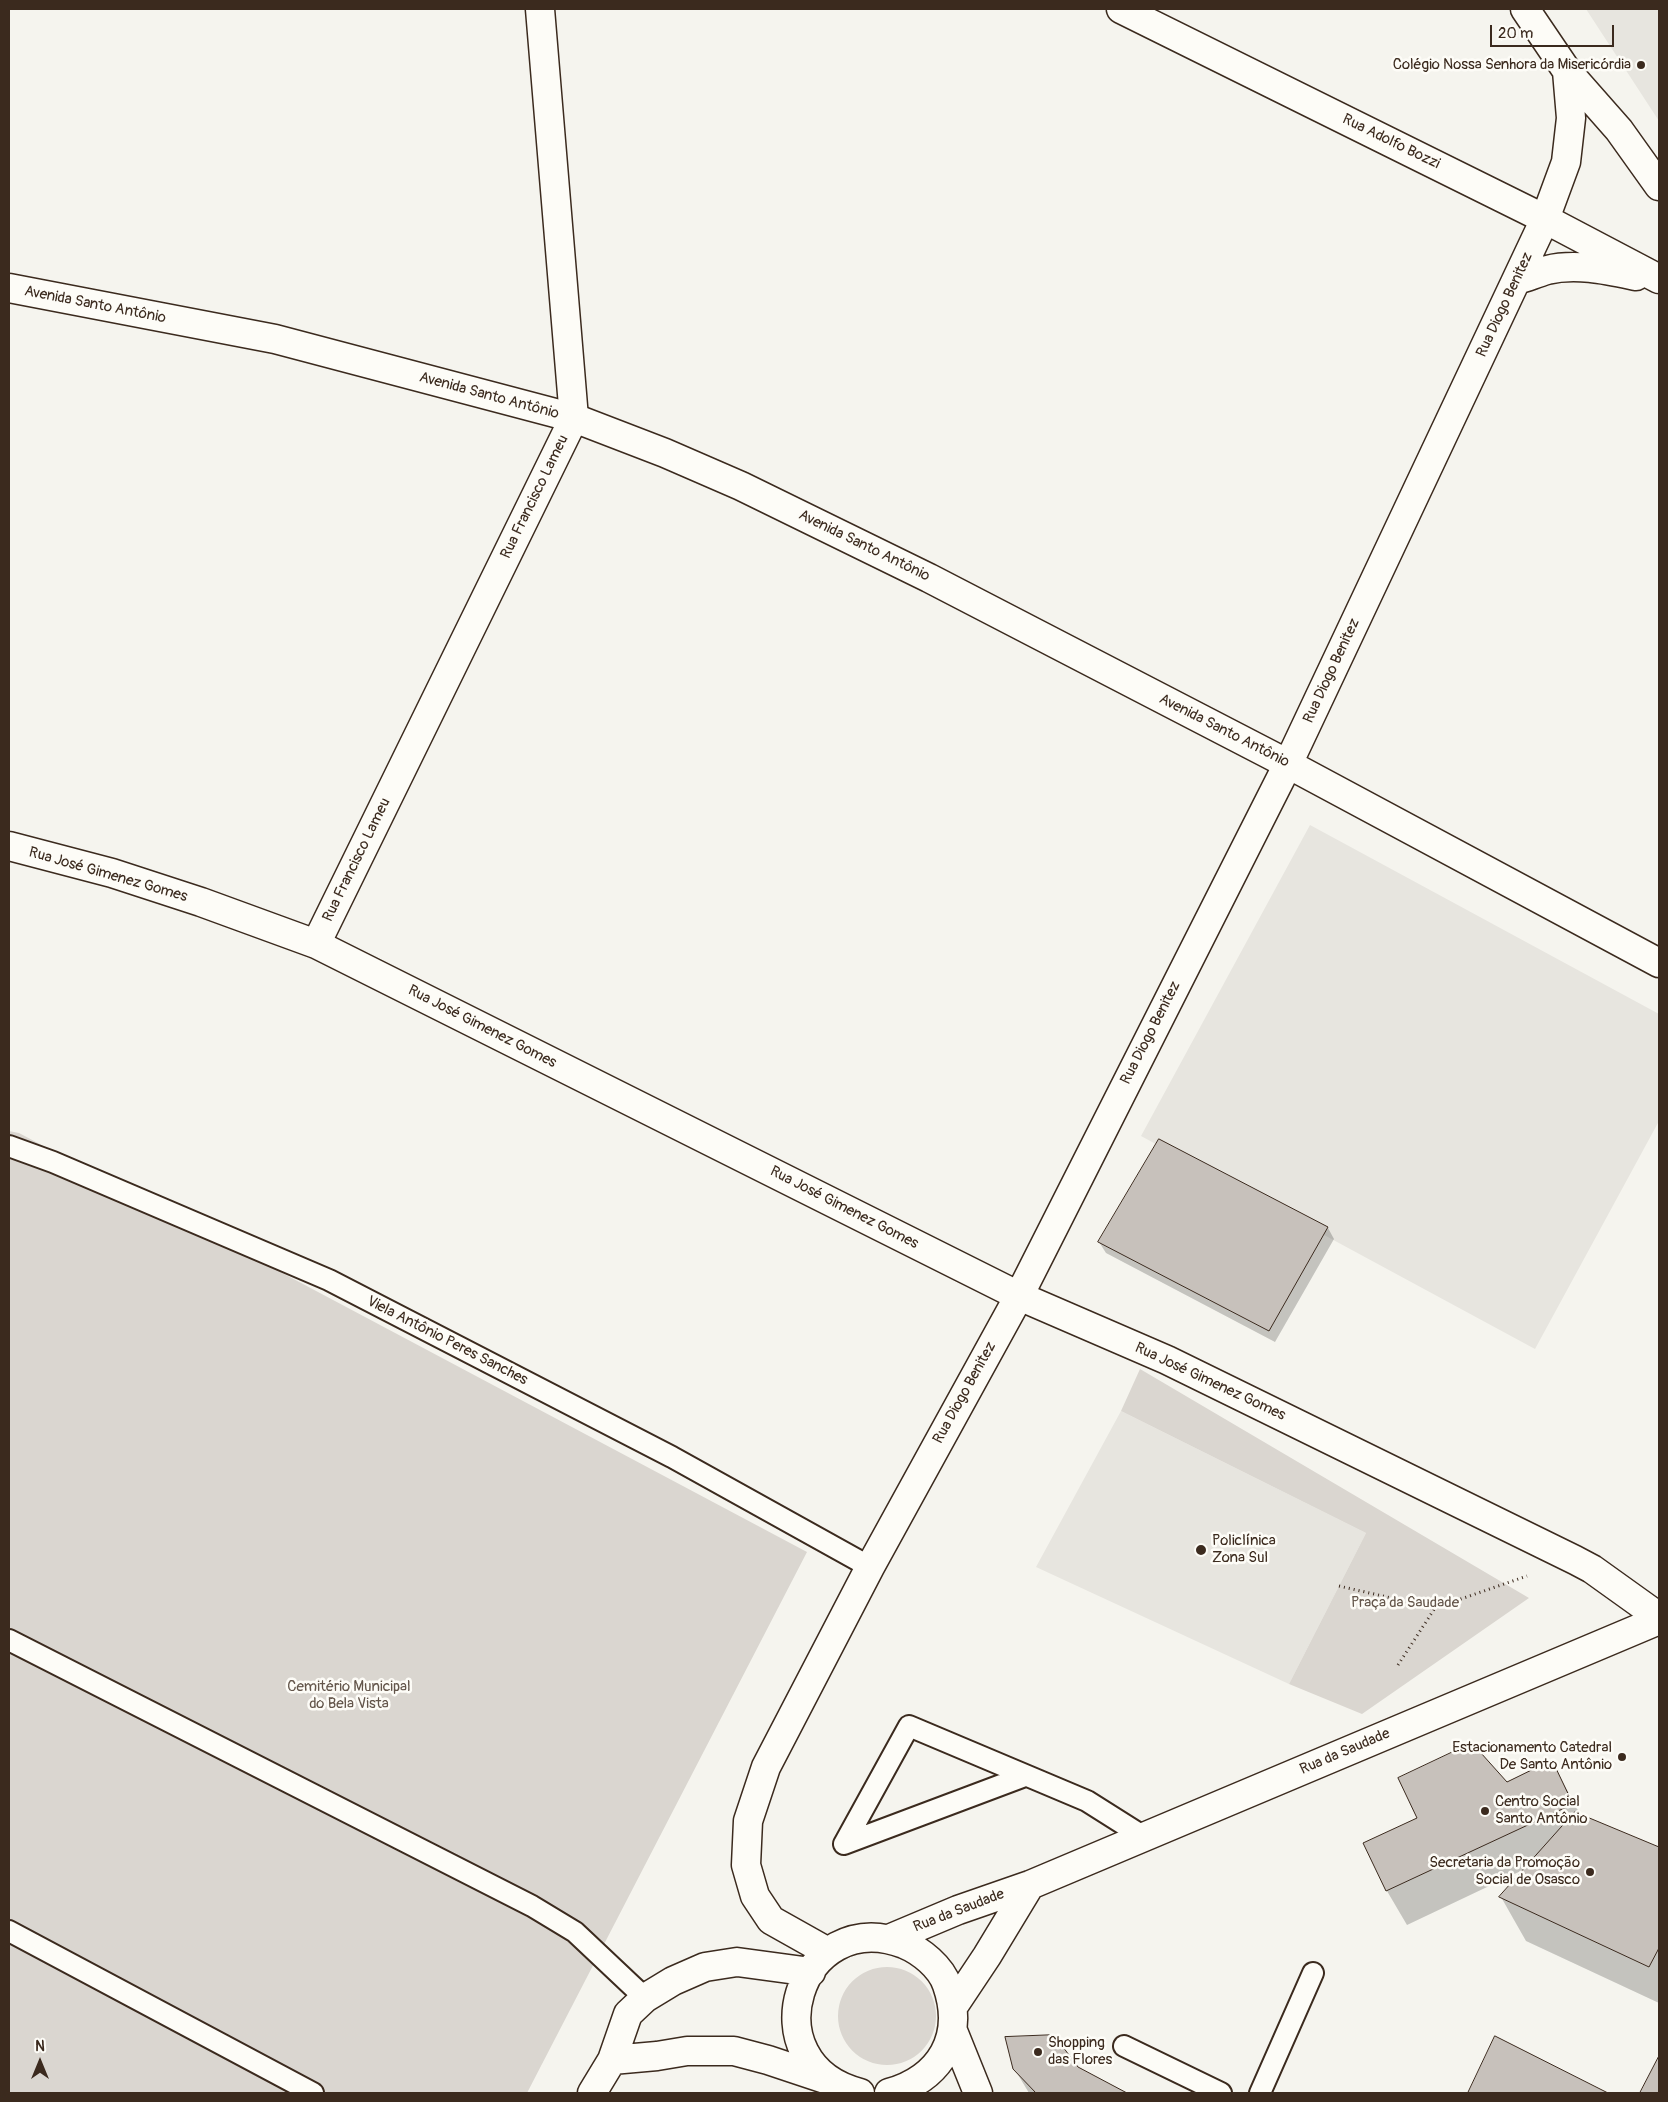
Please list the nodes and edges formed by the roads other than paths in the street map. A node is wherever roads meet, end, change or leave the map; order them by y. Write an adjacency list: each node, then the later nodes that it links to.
1 (540, 9): 10 (street, Rua Francisco Lameu)
2 (1121, 9): 6 (street, Rua Adolfo Bozzi)
3 (1525, 9): 4 (street)
4 (1567, 71): 5 (street); 6 (street, Rua Diogo Benitez)
5 (1659, 186)
6 (1545, 219): 7 (street, Rua Diogo Benitez); 8 (street, Rua Adolfo Bozzi)
7 (1517, 280): 8 (street); 11 (street, Rua Diogo Benitez)
8 (1659, 280)
9 (9, 288): 10 (street, Avenida Santo Antônio)
10 (574, 418): 11 (street, Avenida Santo Antônio); 13 (street, Rua Francisco Lameu)
11 (1288, 764): 14 (street, Avenida Santo Antônio); 16 (street, Rua Diogo Benitez)
12 (9, 846): 13 (street, Rua José Gimenez Gomes)
13 (316, 944): 16 (street, Rua José Gimenez Gomes)
14 (1659, 963)
15 (9, 1146): 17 (lane, Viela Antônio Peres Sanches)
16 (1019, 1296): 17 (street, Rua Diogo Benitez); 18 (street, Rua José Gimenez Gomes)
17 (870, 1567): 25 (street, Rua Diogo Benitez)
18 (1659, 1618): 21 (street, Rua da Saudade)
19 (9, 1640): 27 (lane)
20 (1025, 1776): 20 (lane); 21 (lane)
21 (1144, 1837): 22 (street, Rua da Saudade)
22 (1030, 1885): 24 (street, Rua da Saudade); 28 (street, Rua da Saudade)
23 (9, 1931): 32 (lane)
24 (889, 1939): 25 (street); 28 (street)
25 (819, 1962): 27 (street); 31 (street)
26 (1313, 1973): 38 (lane)
27 (645, 1998): 30 (street)
28 (953, 2019): 35 (street, Rua da Saudade); 36 (street)
29 (1124, 2046): 37 (lane)
30 (612, 2060): 31 (street); 33 (street)
31 (830, 2081): 34 (street)
32 (313, 2093)
33 (592, 2093)
34 (860, 2093)
35 (890, 2093)
36 (978, 2093)
37 (1221, 2093)
38 (1260, 2093)

